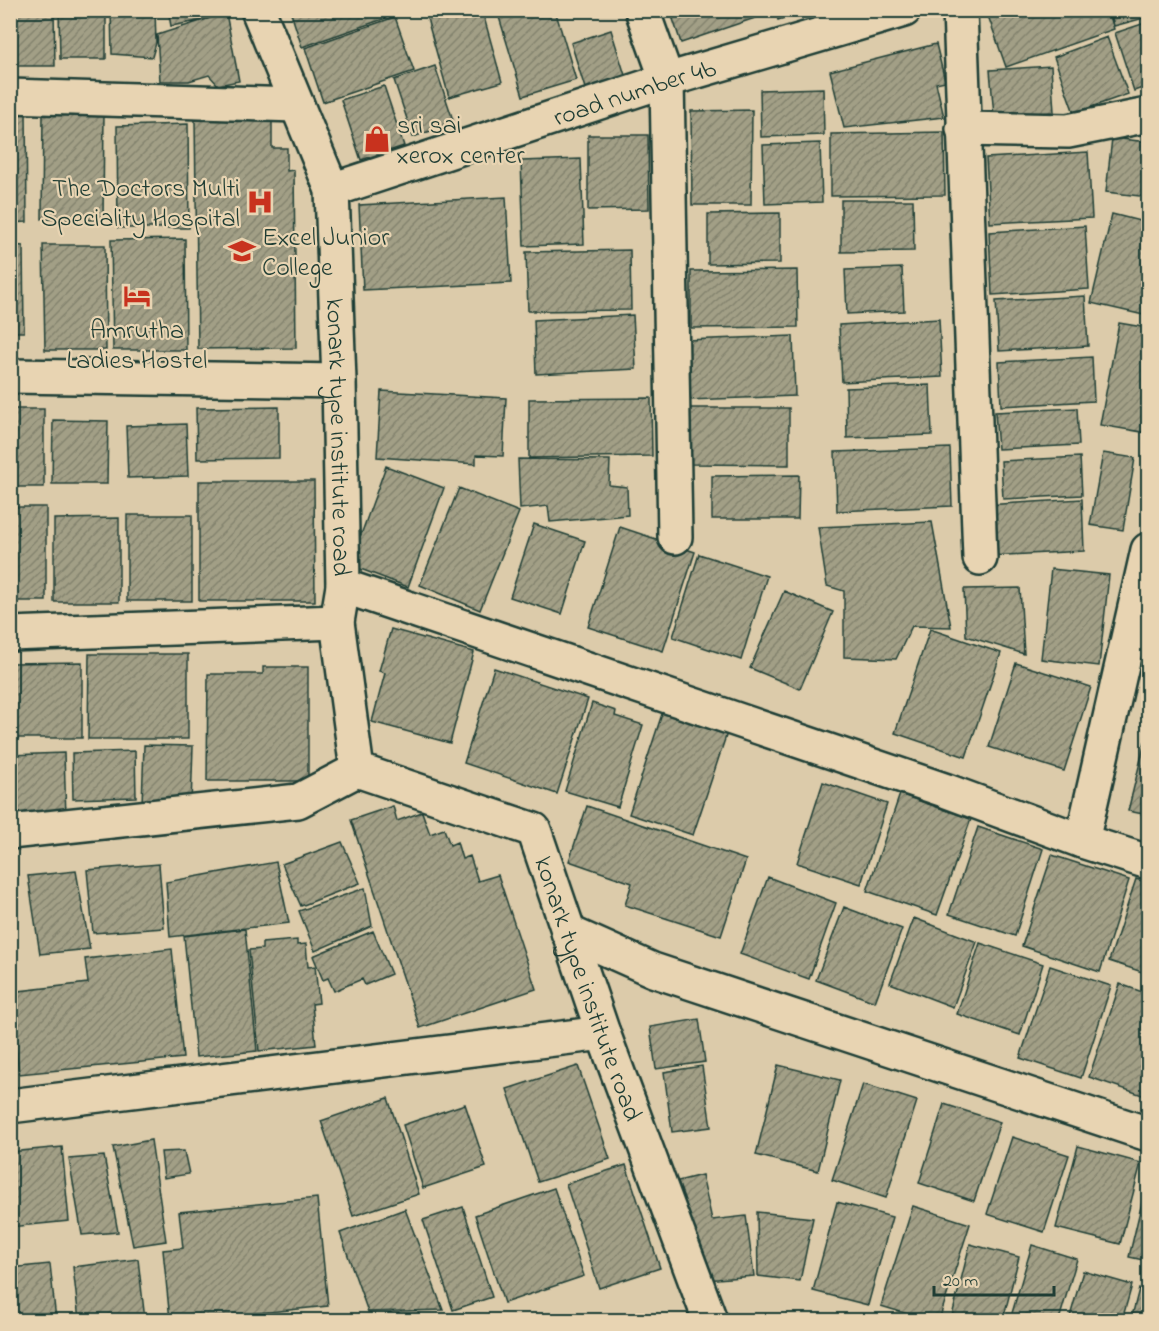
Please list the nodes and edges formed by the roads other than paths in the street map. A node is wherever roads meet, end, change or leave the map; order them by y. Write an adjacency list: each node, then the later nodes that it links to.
1 (258, 10): 7 (street, konark type institute road)
2 (642, 10): 5 (street)
3 (904, 10): 5 (street, road number 4b)
4 (960, 10): 9 (street)
5 (668, 80): 10 (street, road number 4b); 13 (street)
6 (10, 96): 7 (street)
7 (297, 105): 10 (street, konark type institute road)
8 (1149, 115): 9 (street)
9 (963, 129): 15 (street)
10 (332, 189): 12 (street, konark type institute road)
11 (10, 376): 12 (street)
12 (339, 381): 16 (street, konark type institute road)
13 (675, 537)
14 (1149, 550): 21 (street)
15 (980, 558)
16 (343, 586): 17 (street, konark type institute road); 21 (street)
17 (337, 622): 18 (street); 19 (street, konark type institute road)
18 (10, 634)
19 (357, 770): 20 (street); 23 (street, konark type institute road)
20 (10, 832)
21 (1082, 841): 22 (street)
22 (1149, 862)
23 (568, 932): 24 (street, konark type institute road); 26 (street)
24 (603, 1033): 25 (street); 27 (street, konark type institute road)
25 (10, 1106)
26 (1149, 1134)
27 (710, 1320)

